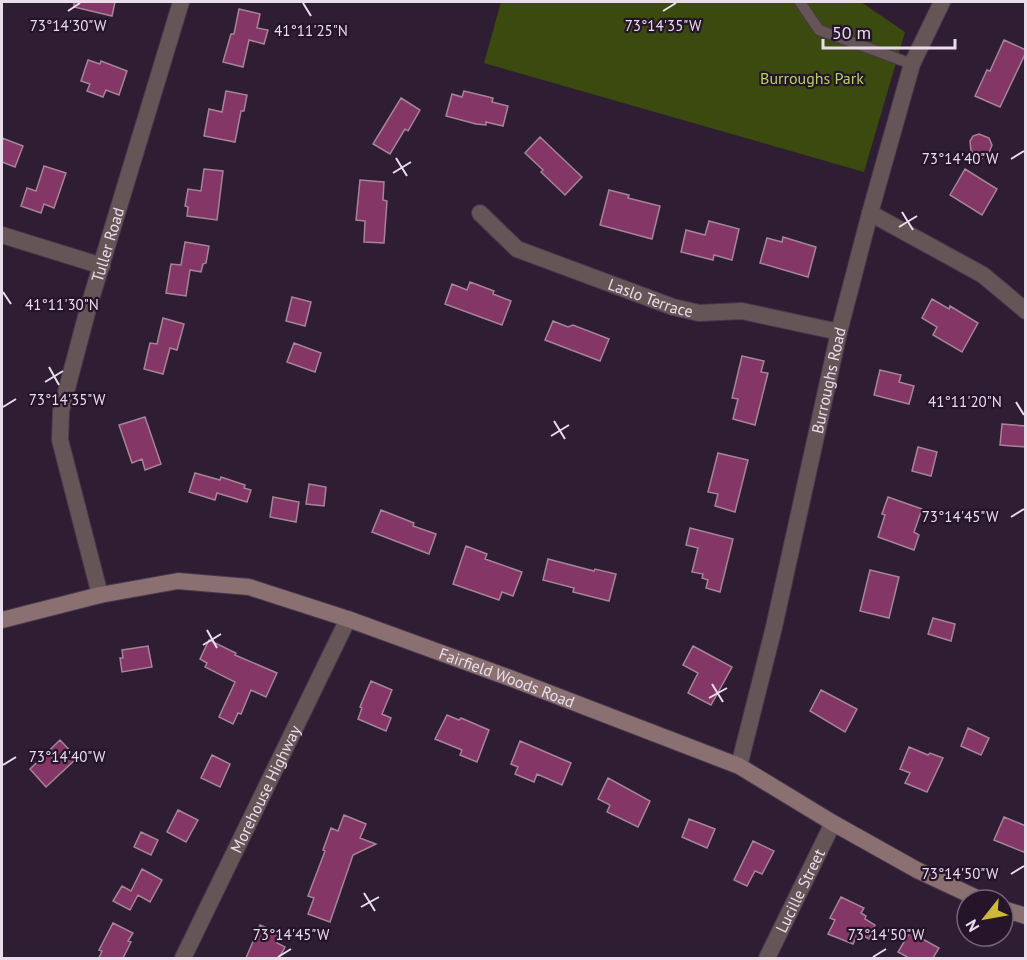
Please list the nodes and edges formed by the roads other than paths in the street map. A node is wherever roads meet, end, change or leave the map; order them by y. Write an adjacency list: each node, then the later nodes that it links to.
1 (182, 2): 8 (street, Tuller Road)
2 (800, 2): 4 (lane)
3 (942, 2): 4 (street, Burroughs Road)
4 (912, 63): 6 (street, Burroughs Road)
5 (480, 213): 10 (street, Laslo Terrace)
6 (870, 213): 9 (street); 10 (street, Burroughs Road)
7 (2, 235): 8 (street)
8 (102, 266): 11 (street, Tuller Road)
9 (1026, 311)
10 (839, 332): 14 (street, Burroughs Road)
11 (100, 595): 12 (main road, Fairfield Woods Road); 13 (main road, Fairfield Woods Road)
12 (2, 620)
13 (348, 620): 14 (main road, Fairfield Woods Road); 17 (street, Morehouse Highway)
14 (739, 766): 15 (main road, Fairfield Woods Road)
15 (833, 823): 16 (main road, Fairfield Woods Road); 18 (street, Lucille Street)
16 (955, 888)
17 (183, 958)
18 (766, 958)

